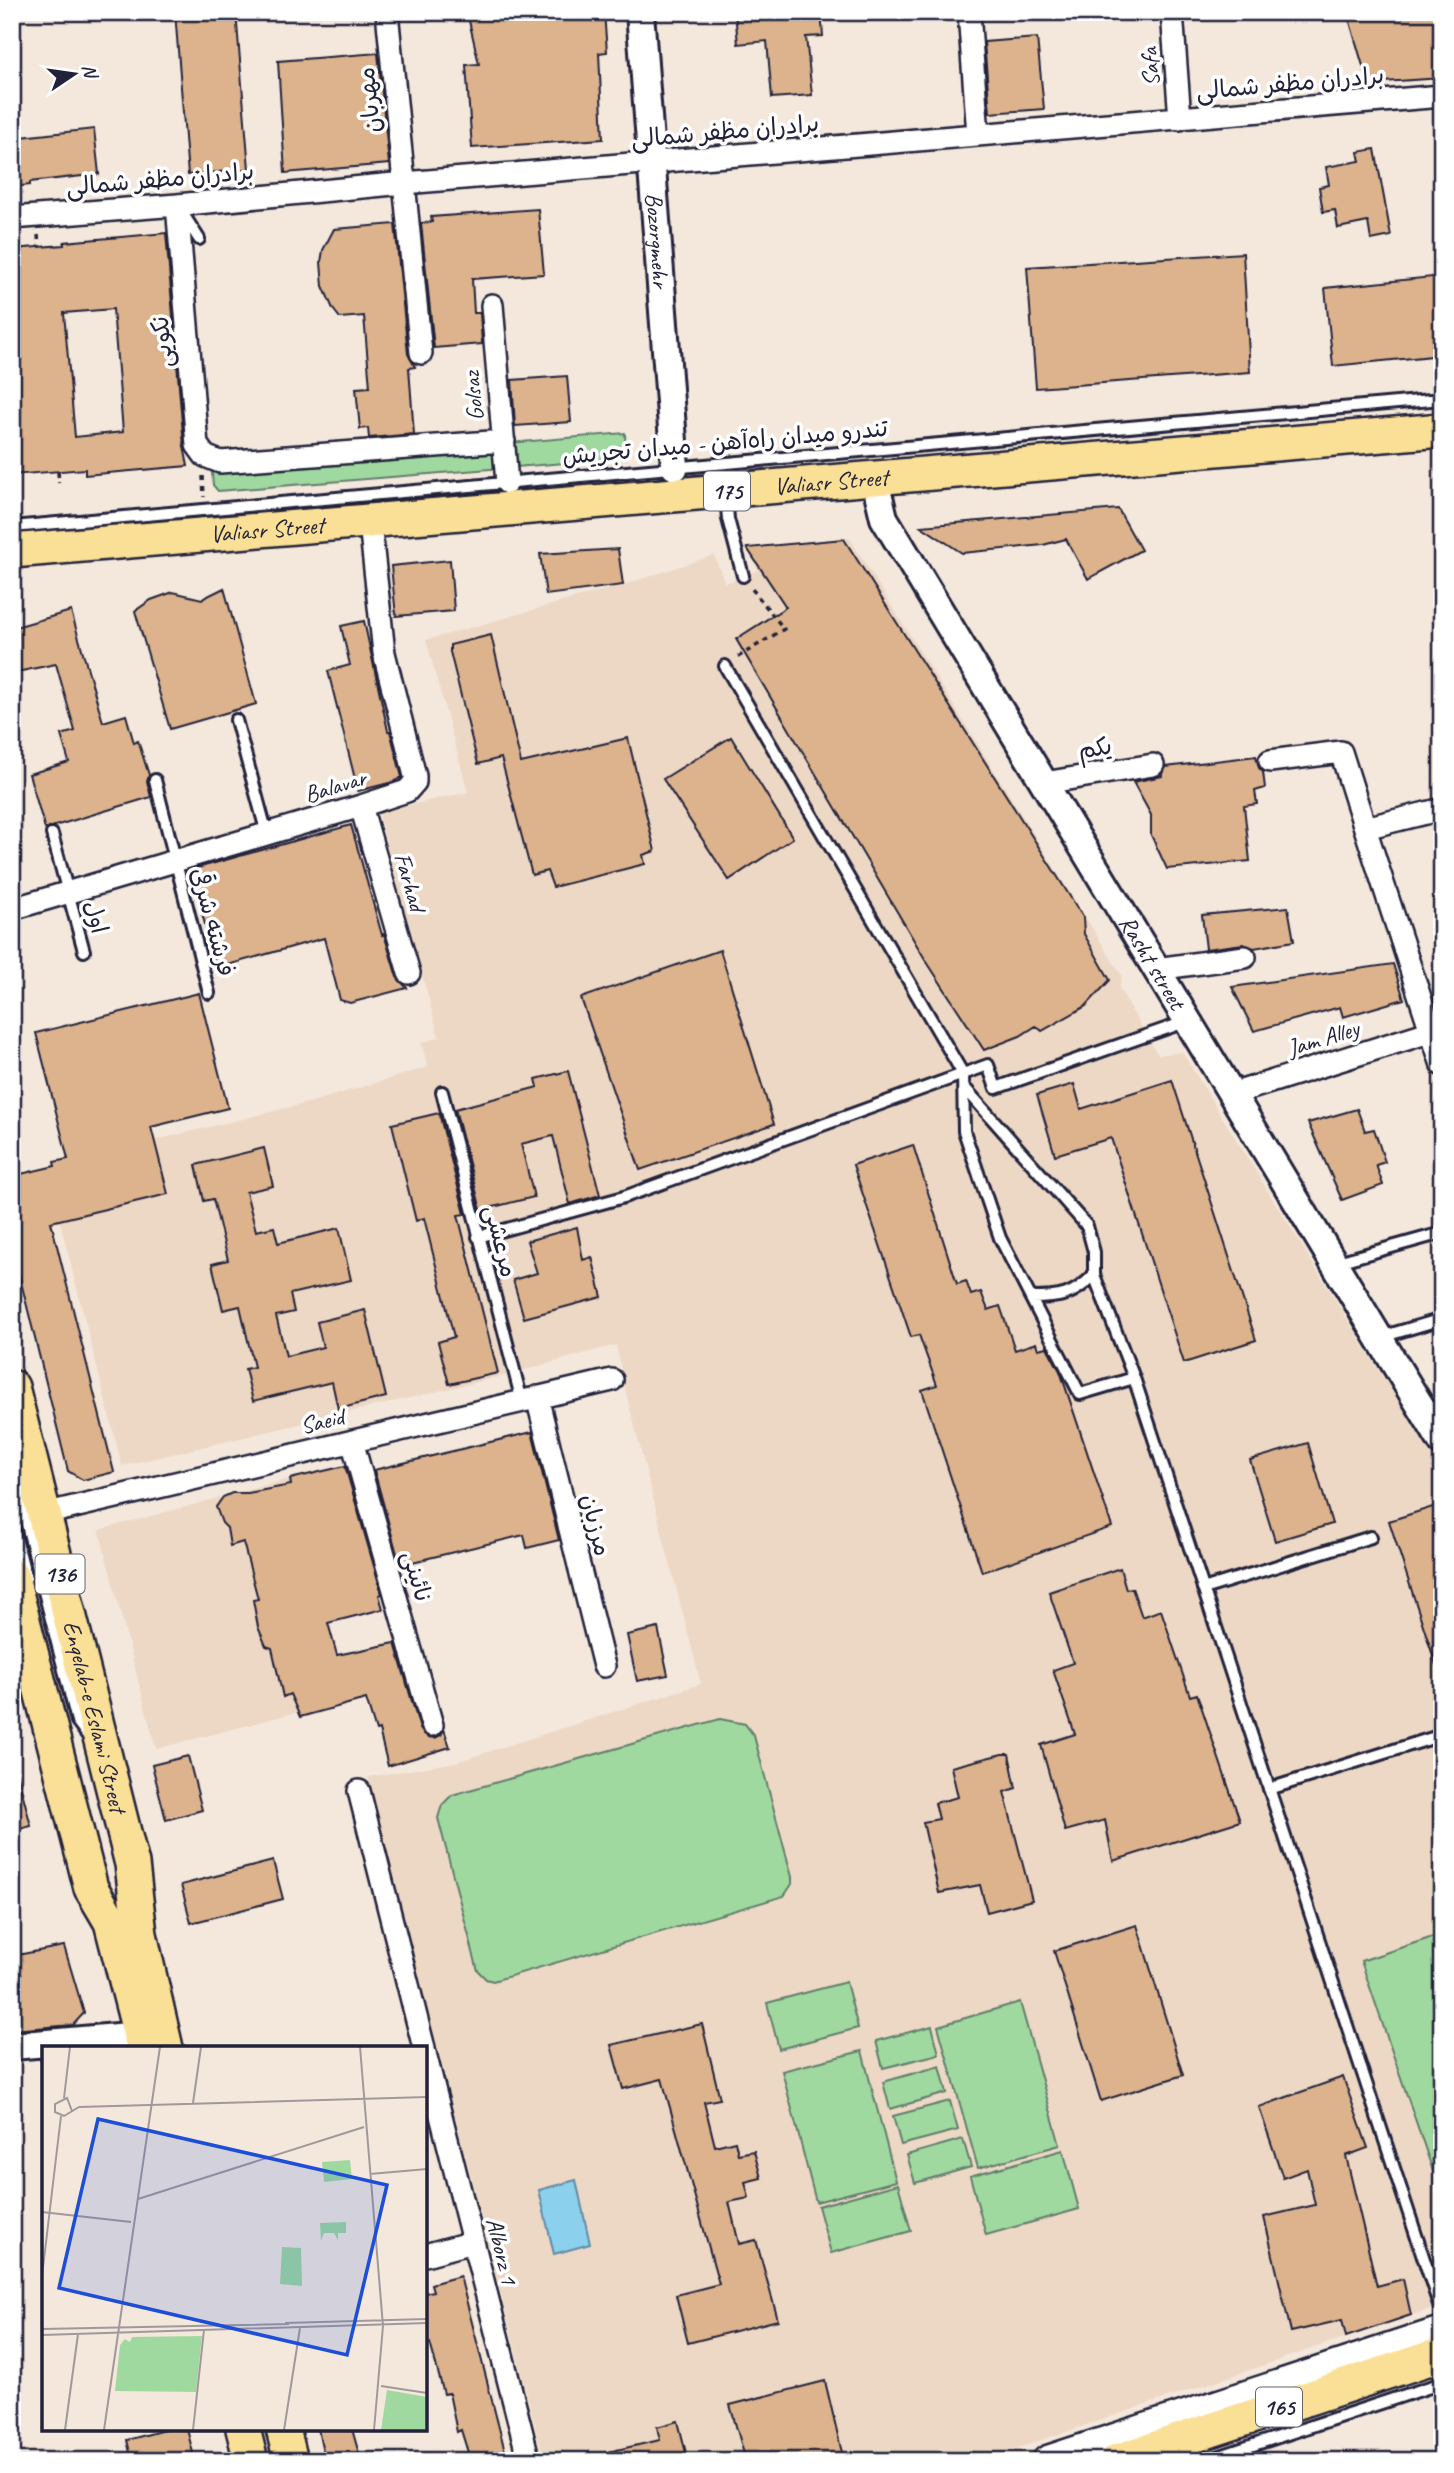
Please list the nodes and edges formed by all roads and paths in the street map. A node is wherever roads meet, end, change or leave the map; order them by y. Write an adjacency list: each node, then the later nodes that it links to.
1 (387, 12): 9 (street, مهربان)
2 (640, 12): 8 (street, Bozorgmehr)
3 (970, 12): 7 (street)
4 (1172, 12): 6 (street, Safa)
5 (1442, 96): 6 (street, برادران مظفر شمالی)
6 (1180, 119): 7 (street, برادران مظفر شمالی)
7 (978, 135): 8 (street, برادران مظفر شمالی)
8 (652, 163): 9 (street, برادران مظفر شمالی); 21 (street, Bozorgmehr)
9 (404, 183): 10 (street, برادران مظفر شمالی); 14 (street, مهربان)
10 (177, 205): 11 (street, برادران مظفر شمالی); 12 (lane); 18 (street, نکویی)
11 (12, 218)
12 (199, 239)
13 (492, 305): 17 (street, Golsaz)
14 (421, 352)
15 (1442, 399): 21 (lane, تندرو میدان راه‌آهن - میدان تجریش)
16 (1442, 430): 20 (main road, Valiasr Street / 175)
17 (504, 441): 18 (street); 23 (street, Golsaz)
18 (211, 458): 25 (path)
19 (58, 471): 22 (path)
20 (875, 480): 24 (main road, Valiasr Street / 175); 35 (street, Rasht street)
21 (676, 481): 23 (lane, تندرو میدان راه‌آهن - میدان تجریش); 24 (main road, Valiasr Street / 175); 26 (main road, Valiasr Street / 175)
22 (60, 483)
23 (508, 483): 25 (lane, تندرو میدان راه‌آهن - میدان تجریش)
24 (726, 491): 29 (lane)
25 (204, 509): 27 (lane, تندرو میدان راه‌آهن - میدان تجریش)
26 (370, 523): 28 (main road, Valiasr Street / 175); 36 (street, Balavar)
27 (12, 527)
28 (12, 551)
29 (743, 576): 30 (path)
30 (725, 666): 52 (lane)
31 (236, 720): 40 (lane)
32 (1270, 761): 38 (street)
33 (1153, 765): 35 (street, یکم)
34 (155, 780): 41 (lane, فرشته شرقی)
35 (1044, 783): 46 (street, Rasht street)
36 (361, 806): 40 (street, Balavar); 47 (street, Farhad)
37 (1442, 809): 38 (street)
38 (1364, 828): 50 (street)
39 (52, 834): 42 (lane, اول)
40 (267, 834): 41 (street, Balavar)
41 (176, 862): 42 (street, Balavar); 48 (lane, فرشته شرقی)
42 (68, 893): 43 (street, Balavar); 44 (lane, اول)
43 (12, 909)
44 (83, 951)
45 (1245, 957): 46 (street)
46 (1157, 969): 49 (street, Rasht street)
47 (408, 973)
48 (209, 993)
49 (1188, 1021): 52 (lane); 55 (street, Rasht street)
50 (1436, 1030): 51 (street); 55 (street, Jam Alley)
51 (1442, 1065)
52 (964, 1074): 53 (lane); 57 (lane)
53 (964, 1087): 59 (lane); 60 (lane)
54 (442, 1092): 57 (lane, مرعشی)
55 (1232, 1094): 58 (street, Rasht street)
56 (1442, 1233): 58 (lane)
57 (478, 1237): 66 (lane, مرعشی)
58 (1334, 1263): 62 (street, Rasht street)
59 (1094, 1275): 60 (lane); 63 (lane)
60 (1031, 1298): 63 (lane)
61 (1442, 1319): 62 (lane)
62 (1378, 1338): 68 (street, Rasht street)
63 (1134, 1378): 74 (lane)
64 (612, 1380): 66 (street, Saeid)
65 (12, 1387): 70 (main road, Enqelab-e Eslami Street / 136)
66 (529, 1399): 67 (street, Saeid); 75 (street, مرزبان)
67 (352, 1441): 70 (street, Saeid); 76 (street, نائینی)
68 (1442, 1442)
69 (12, 1466): 78 (lane)
70 (44, 1514): 78 (main road, Enqelab-e Eslami Street / 136)
71 (12, 1523): 73 (lane)
72 (1371, 1537): 74 (lane)
73 (18, 1589): 83 (main road, Enqelab-e Eslami Street / 136)
74 (1203, 1589): 79 (lane)
75 (604, 1666)
76 (432, 1725)
77 (1442, 1735): 79 (lane)
78 (107, 1760): 82 (main road, Enqelab-e Eslami Street / 136)
79 (1269, 1789): 92 (lane)
80 (359, 1791): 88 (street)
81 (94, 1856): 83 (lane)
82 (132, 1864): 86 (main road, Enqelab-e Eslami Street / 136); 87 (main road)
83 (91, 1888): 84 (main road, Enqelab-e Eslami Street)
84 (135, 2044): 85 (street)
85 (12, 2046)
86 (166, 2046)
87 (184, 2046)
88 (423, 2046)
89 (427, 2061): 90 (street, Alborz 1)
90 (473, 2242): 91 (street); 104 (street, Alborz 1)
91 (427, 2254)
92 (1442, 2314)
93 (1442, 2332): 105 (main road, 165)
94 (1442, 2354): 106 (main road, 165)
95 (1442, 2383): 107 (lane)
96 (230, 2431): 100 (main road)
97 (244, 2431): 101 (main road)
98 (262, 2431): 102 (main road)
99 (284, 2431): 103 (main road)
100 (238, 2461)
101 (251, 2461)
102 (270, 2461)
103 (291, 2461)
104 (529, 2461)
105 (1048, 2461)
106 (1117, 2461)
107 (1205, 2461)

